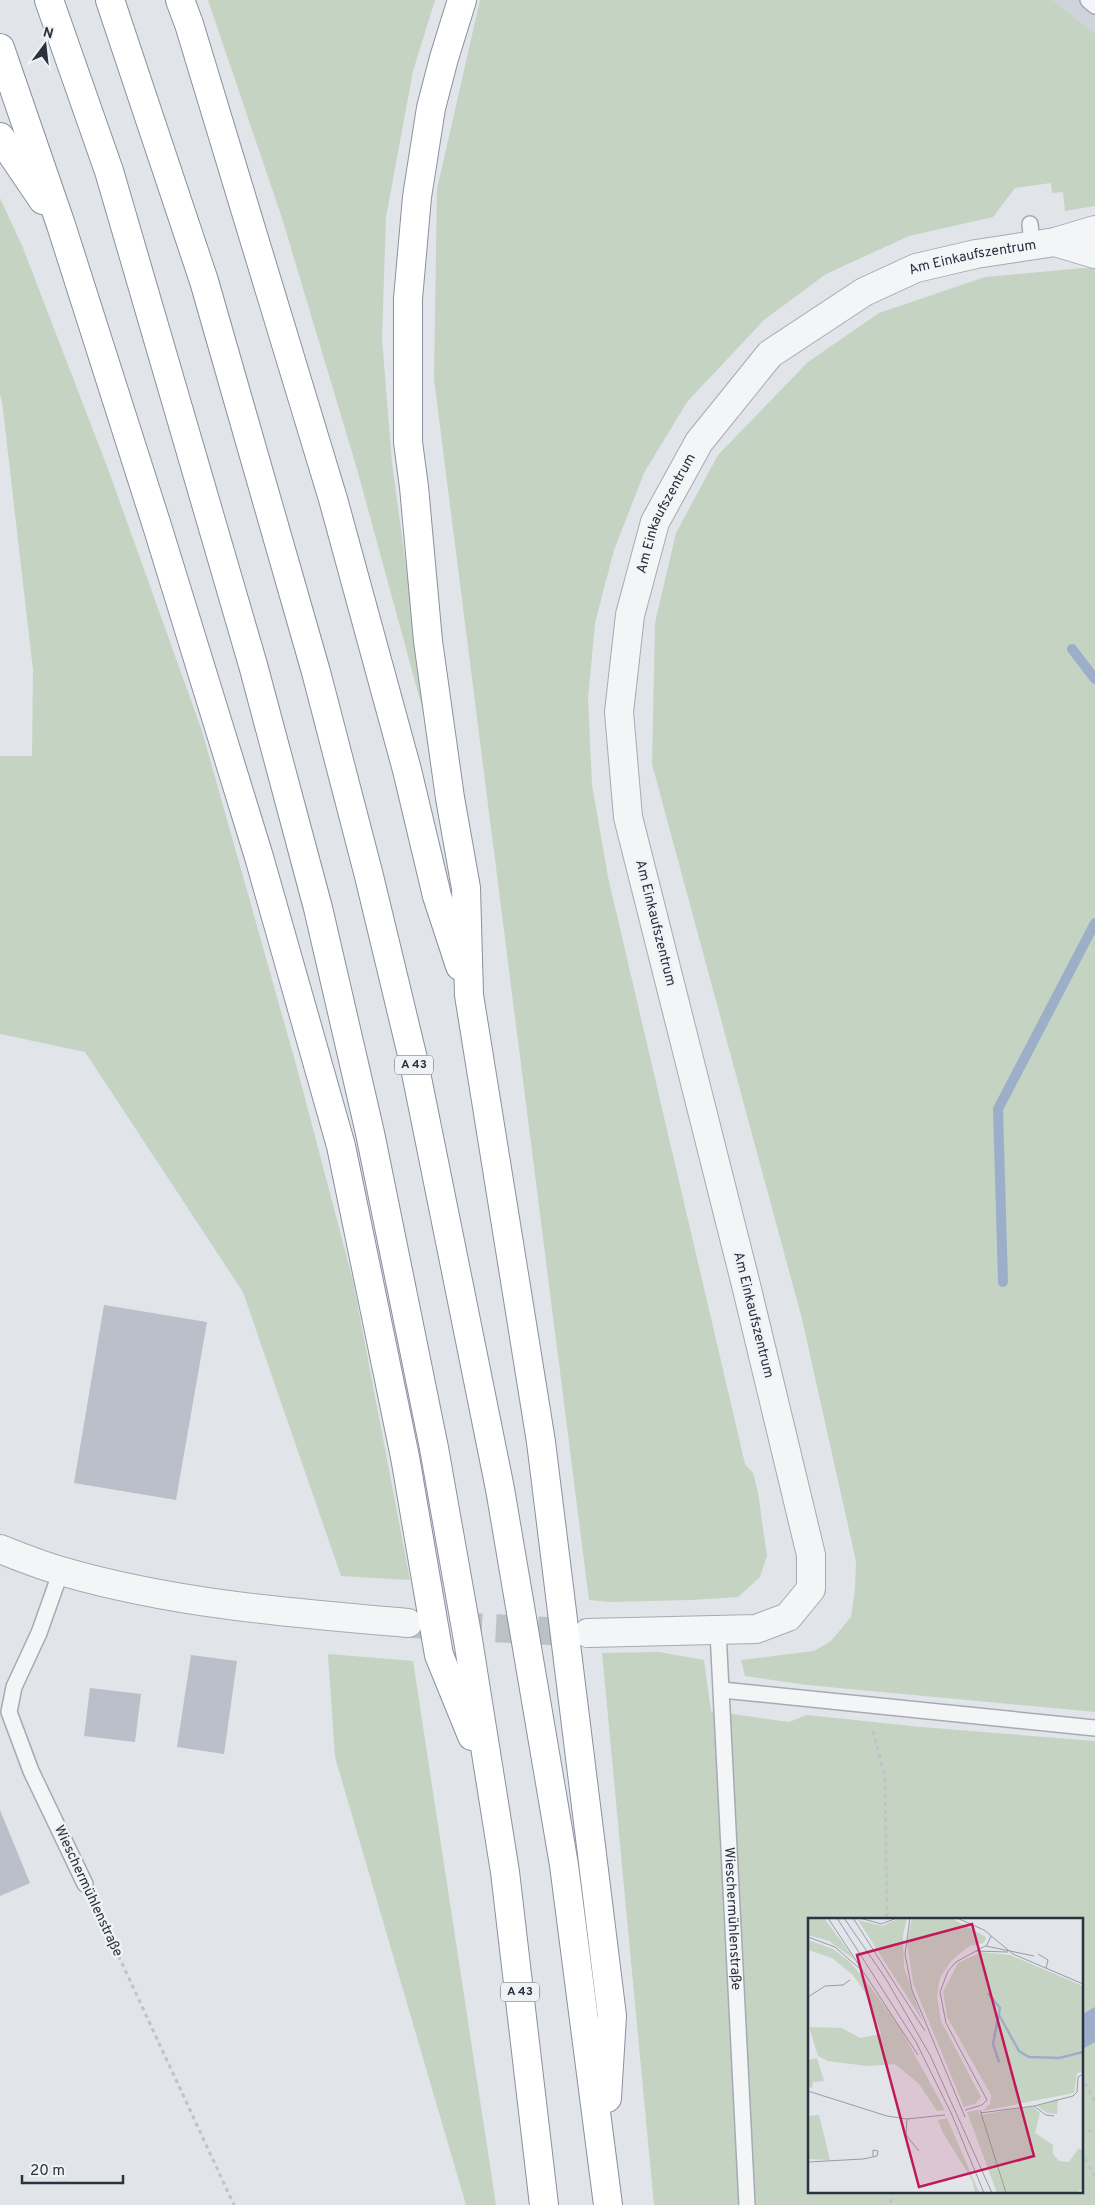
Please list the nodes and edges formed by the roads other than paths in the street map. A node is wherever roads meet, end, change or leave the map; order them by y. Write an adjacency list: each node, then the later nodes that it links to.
1 (49, 0): 21 (highway, A 43)
2 (110, 0): 23 (highway, A 43)
3 (180, 0): 13 (highway)
4 (462, 0): 13 (highway)
5 (1088, 0): 6 (lane)
6 (1095, 6)
7 (0, 48): 9 (highway)
8 (0, 137): 9 (highway)
9 (61, 225): 21 (highway)
10 (1095, 230): 11 (street, Am Einkaufszentrum)
11 (1039, 237): 12 (street, Am Einkaufszentrum); 17 (street, Am Einkaufszentrum)
12 (1095, 254)
13 (469, 996): 23 (highway)
14 (0, 1549): 15 (street)
15 (61, 1571): 16 (street); 22 (lane, Wieschermühlenstraße)
16 (408, 1623)
17 (718, 1631): 18 (street, Am Einkaufszentrum); 19 (lane, Wieschermühlenstraße)
18 (588, 1633)
19 (722, 1690): 20 (lane); 26 (lane, Wieschermühlenstraße)
20 (1095, 1728)
21 (490, 1779): 24 (highway, A 43)
22 (85, 1884)
23 (603, 2157): 25 (highway, A 43)
24 (544, 2205)
25 (608, 2205)
26 (747, 2205)

